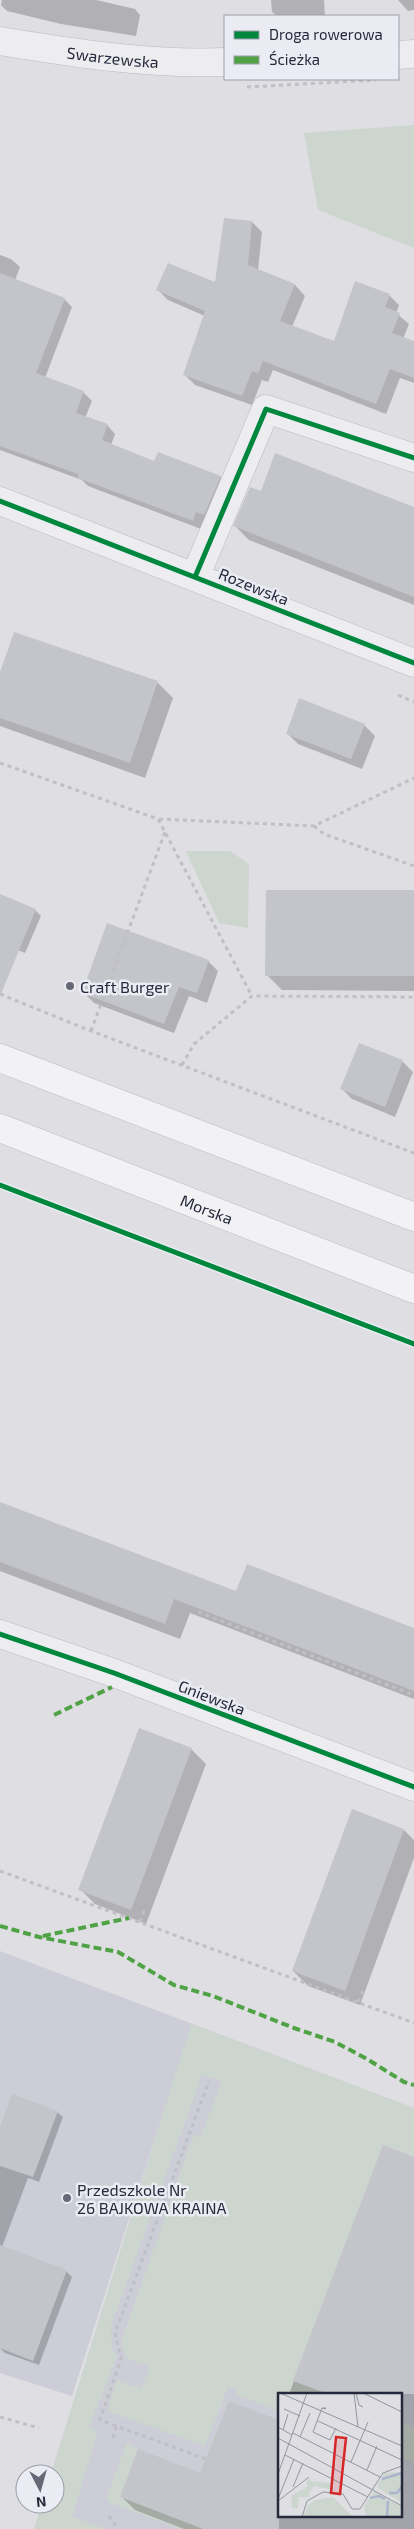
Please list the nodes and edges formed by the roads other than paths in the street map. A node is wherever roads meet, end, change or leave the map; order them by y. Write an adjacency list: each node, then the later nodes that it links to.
1 (0, 41): 4 (street, Swarzewska)
2 (414, 54): 3 (street)
3 (399, 55)
4 (224, 62)
5 (414, 458): 7 (street)
6 (0, 501): 7 (street, Rozewska)
7 (195, 577): 8 (street, Rozewska)
8 (414, 663)
9 (0, 1058): 11 (main road)
10 (0, 1128): 12 (main road, Morska)
11 (414, 1217)
12 (414, 1289)
13 (0, 1634): 14 (street, Gniewska)
14 (414, 1786)

